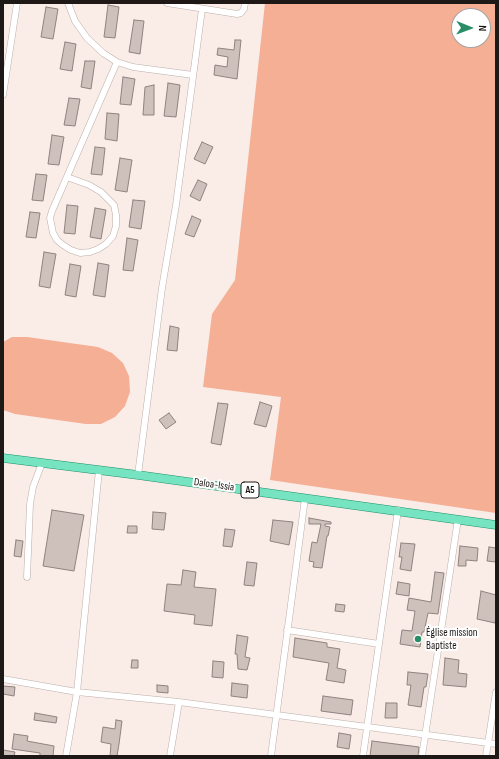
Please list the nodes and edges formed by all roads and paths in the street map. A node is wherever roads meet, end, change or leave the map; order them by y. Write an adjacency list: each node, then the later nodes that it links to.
1 (17, 3): 8 (street)
2 (68, 3): 6 (street)
3 (167, 3): 5 (street)
4 (245, 3): 5 (street)
5 (202, 9): 7 (street)
6 (117, 62): 7 (street); 9 (street)
7 (193, 75): 13 (street)
8 (3, 92)
9 (67, 178): 9 (street)
10 (3, 458): 11 (main road, Daloa-Issia / A5)
11 (42, 462): 12 (main road, Daloa-Issia / A5); 18 (street)
12 (99, 470): 13 (main road, Daloa-Issia / A5); 22 (street)
13 (138, 475): 14 (main road, Daloa-Issia / A5)
14 (305, 498): 15 (main road, Daloa-Issia / A5); 19 (street)
15 (398, 510): 16 (main road, Daloa-Issia / A5); 20 (street)
16 (458, 519): 17 (main road, Daloa-Issia / A5); 27 (street)
17 (496, 525)
18 (27, 577)
19 (287, 630): 20 (street); 25 (street)
20 (379, 644): 26 (street)
21 (3, 679): 22 (street)
22 (77, 692): 24 (street); 30 (street)
23 (496, 692): 28 (street)
24 (179, 702): 25 (street); 31 (street)
25 (277, 715): 26 (street); 32 (street)
26 (367, 727): 27 (street); 33 (street)
27 (425, 734): 28 (street); 34 (street)
28 (488, 743): 29 (street); 35 (street)
29 (496, 744)
30 (66, 756)
31 (170, 756)
32 (271, 756)
33 (363, 756)
34 (422, 756)
35 (486, 756)

